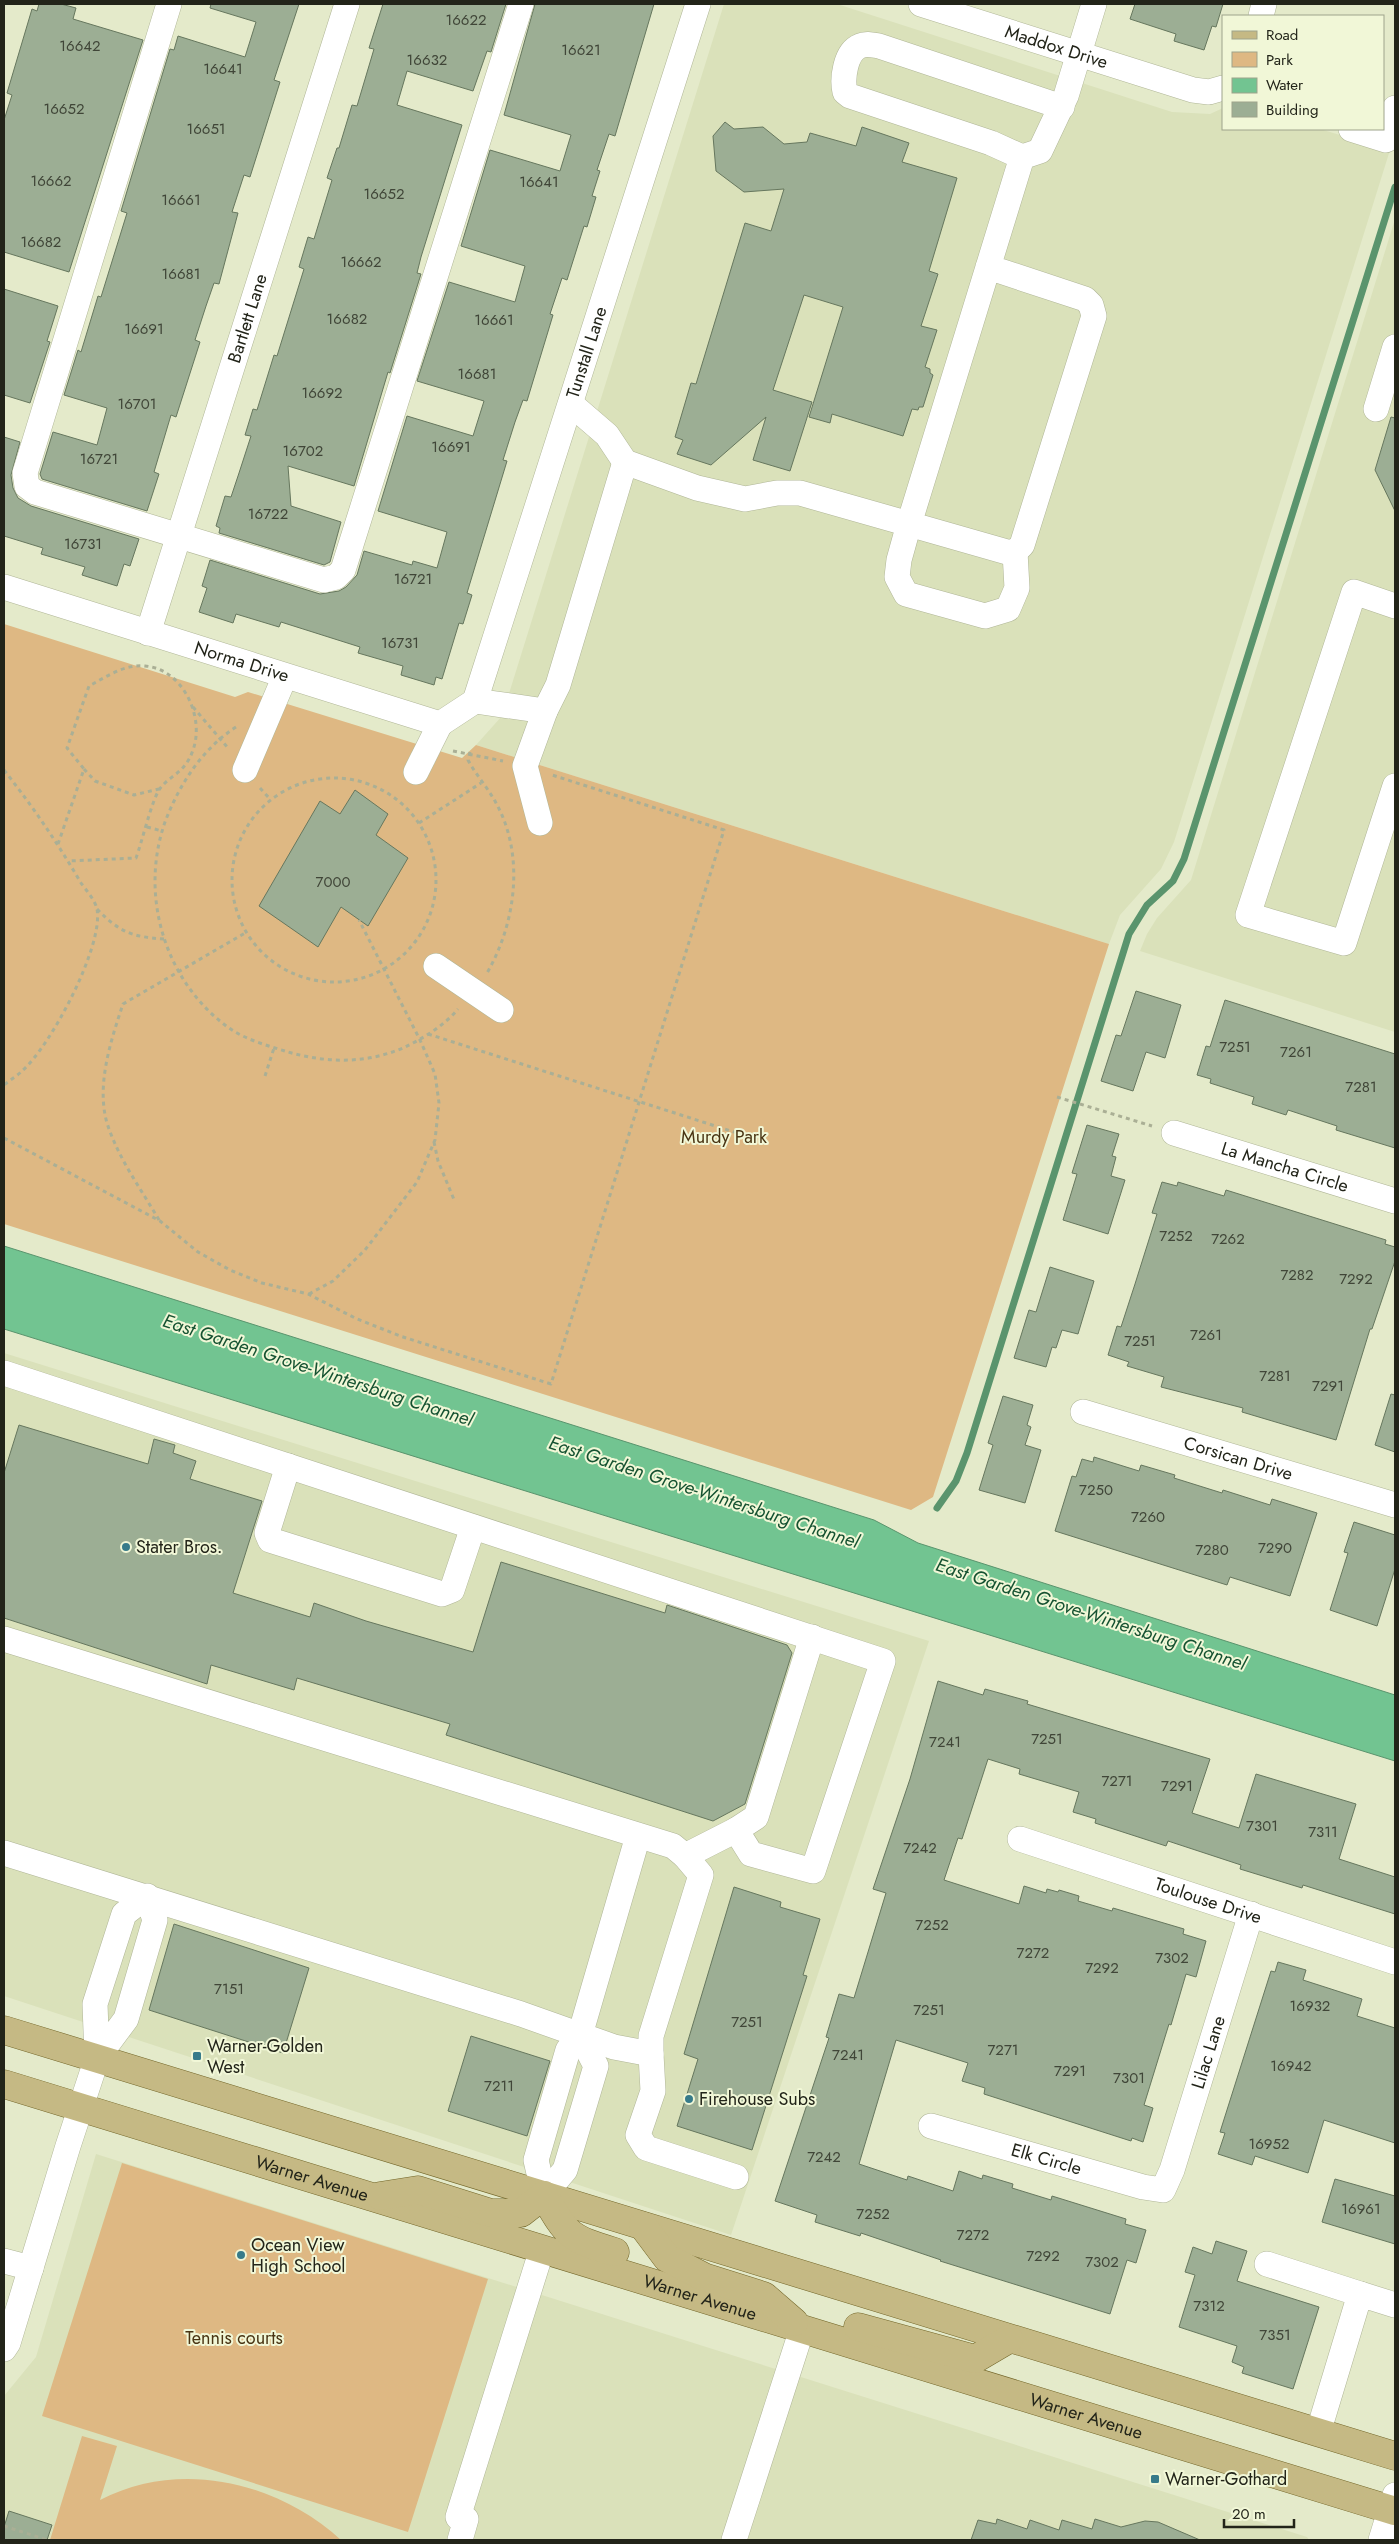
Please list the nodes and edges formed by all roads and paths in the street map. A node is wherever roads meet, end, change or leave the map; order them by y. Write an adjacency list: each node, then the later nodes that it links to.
1 (169, 4): 19 (street)
2 (347, 4): 19 (street, Bartlett Lane)
3 (520, 4): 19 (street)
4 (698, 4): 15 (street, Tunstall Lane)
5 (922, 4): 7 (street, Maddox Drive)
6 (1094, 4): 7 (street)
7 (1078, 54): 8 (street, Maddox Drive); 9 (street)
8 (1222, 88)
9 (1062, 107): 12 (street); 12 (street)
10 (1395, 108): 11 (street)
11 (1354, 130)
12 (1022, 158): 13 (street)
13 (988, 267): 18 (street); 20 (street)
14 (1395, 347): 16 (street)
15 (570, 404): 17 (street); 25 (street, Tunstall Lane)
16 (1376, 409)
17 (625, 462): 18 (street); 26 (street)
18 (909, 524): 20 (street); 20 (street)
19 (178, 537): 23 (street, Bartlett Lane)
20 (1015, 552)
21 (4, 587): 23 (street, Norma Drive)
22 (1395, 606): 39 (street)
23 (148, 633): 24 (street, Norma Drive)
24 (285, 676): 28 (street, Norma Drive); 36 (street)
25 (475, 701): 26 (street); 28 (street)
26 (546, 712): 32 (street)
27 (241, 724): 34 (path)
28 (440, 724): 29 (street)
29 (430, 748): 30 (path); 37 (street)
30 (470, 752): 32 (path); 38 (path)
31 (186, 764): 33 (path); 34 (path); 40 (path)
32 (525, 766): 42 (street); 62 (path)
33 (84, 769): 40 (path); 45 (path)
34 (193, 769): 44 (path)
35 (4, 770): 45 (path)
36 (245, 770)
37 (416, 772)
38 (481, 782): 41 (path); 54 (path)
39 (1395, 786)
40 (159, 789): 43 (path)
41 (419, 823): 49 (path); 52 (path)
42 (540, 823)
43 (147, 827): 44 (path); 46 (path)
44 (162, 830): 50 (path)
45 (58, 844): 46 (path)
46 (68, 861): 47 (path)
47 (97, 908): 50 (path); 60 (path)
48 (359, 920): 52 (path)
49 (245, 933): 52 (path); 53 (path)
50 (164, 939): 53 (path)
51 (436, 966): 54 (street)
52 (384, 968): 57 (path)
53 (180, 972): 58 (path); 69 (path)
54 (473, 992): 55 (street); 56 (path)
55 (501, 1010)
56 (428, 1034): 57 (path); 62 (path)
57 (420, 1040): 58 (path); 66 (path)
58 (274, 1048): 59 (path)
59 (265, 1076)
60 (4, 1084)
61 (1058, 1097): 63 (path)
62 (639, 1102): 65 (path); 70 (path)
63 (1174, 1133): 67 (street, La Mancha Circle)
64 (4, 1138): 69 (path)
65 (756, 1139)
66 (434, 1142): 68 (path); 70 (path)
67 (1395, 1201)
68 (455, 1202)
69 (160, 1221): 70 (path)
70 (308, 1294)
71 (4, 1373): 73 (street)
72 (1083, 1412): 74 (street, Corsican Drive)
73 (288, 1466): 75 (street); 75 (street)
74 (1395, 1505)
75 (473, 1527): 76 (street)
76 (812, 1638): 78 (street); 78 (street)
77 (4, 1639): 79 (street)
78 (736, 1830): 82 (street)
79 (638, 1836): 82 (street); 87 (street)
80 (1020, 1839): 84 (street, Toulouse Drive)
81 (4, 1853): 83 (street)
82 (685, 1856): 88 (street)
83 (147, 1896): 87 (street); 89 (street); 89 (street)
84 (1251, 1914): 85 (street, Toulouse Drive); 94 (street, Lilac Lane)
85 (1395, 1962)
86 (4, 2030): 89 (main road)
87 (580, 2035): 88 (street); 95 (street)
88 (652, 2054): 93 (street)
89 (97, 2058): 91 (street); 95 (main road)
90 (4, 2084): 91 (main road, Warner Avenue)
91 (81, 2108): 96 (main road, Warner Avenue); 101 (street)
92 (931, 2126): 94 (street, Elk Circle)
93 (736, 2177)
94 (1163, 2190)
95 (544, 2195): 96 (main road); 97 (main road); 102 (main road)
96 (371, 2197): 98 (main road, Warner Avenue)
97 (643, 2226): 105 (main road); 106 (main road)
98 (542, 2249): 102 (main road, Warner Avenue); 113 (street)
99 (4, 2261): 101 (street)
100 (1267, 2264): 103 (street)
101 (31, 2268): 107 (street)
102 (676, 2291): 105 (main road, Warner Avenue)
103 (1360, 2294): 104 (street); 108 (street)
104 (1395, 2305)
105 (802, 2329): 106 (main road); 110 (main road, Warner Avenue); 114 (street)
106 (1009, 2339): 108 (main road)
107 (4, 2349)
108 (1318, 2433): 109 (main road)
109 (1395, 2456)
110 (1394, 2505): 115 (street)
111 (4, 2526): 112 (path)
112 (47, 2540)
113 (460, 2540)
114 (734, 2540)
115 (1381, 2540)

